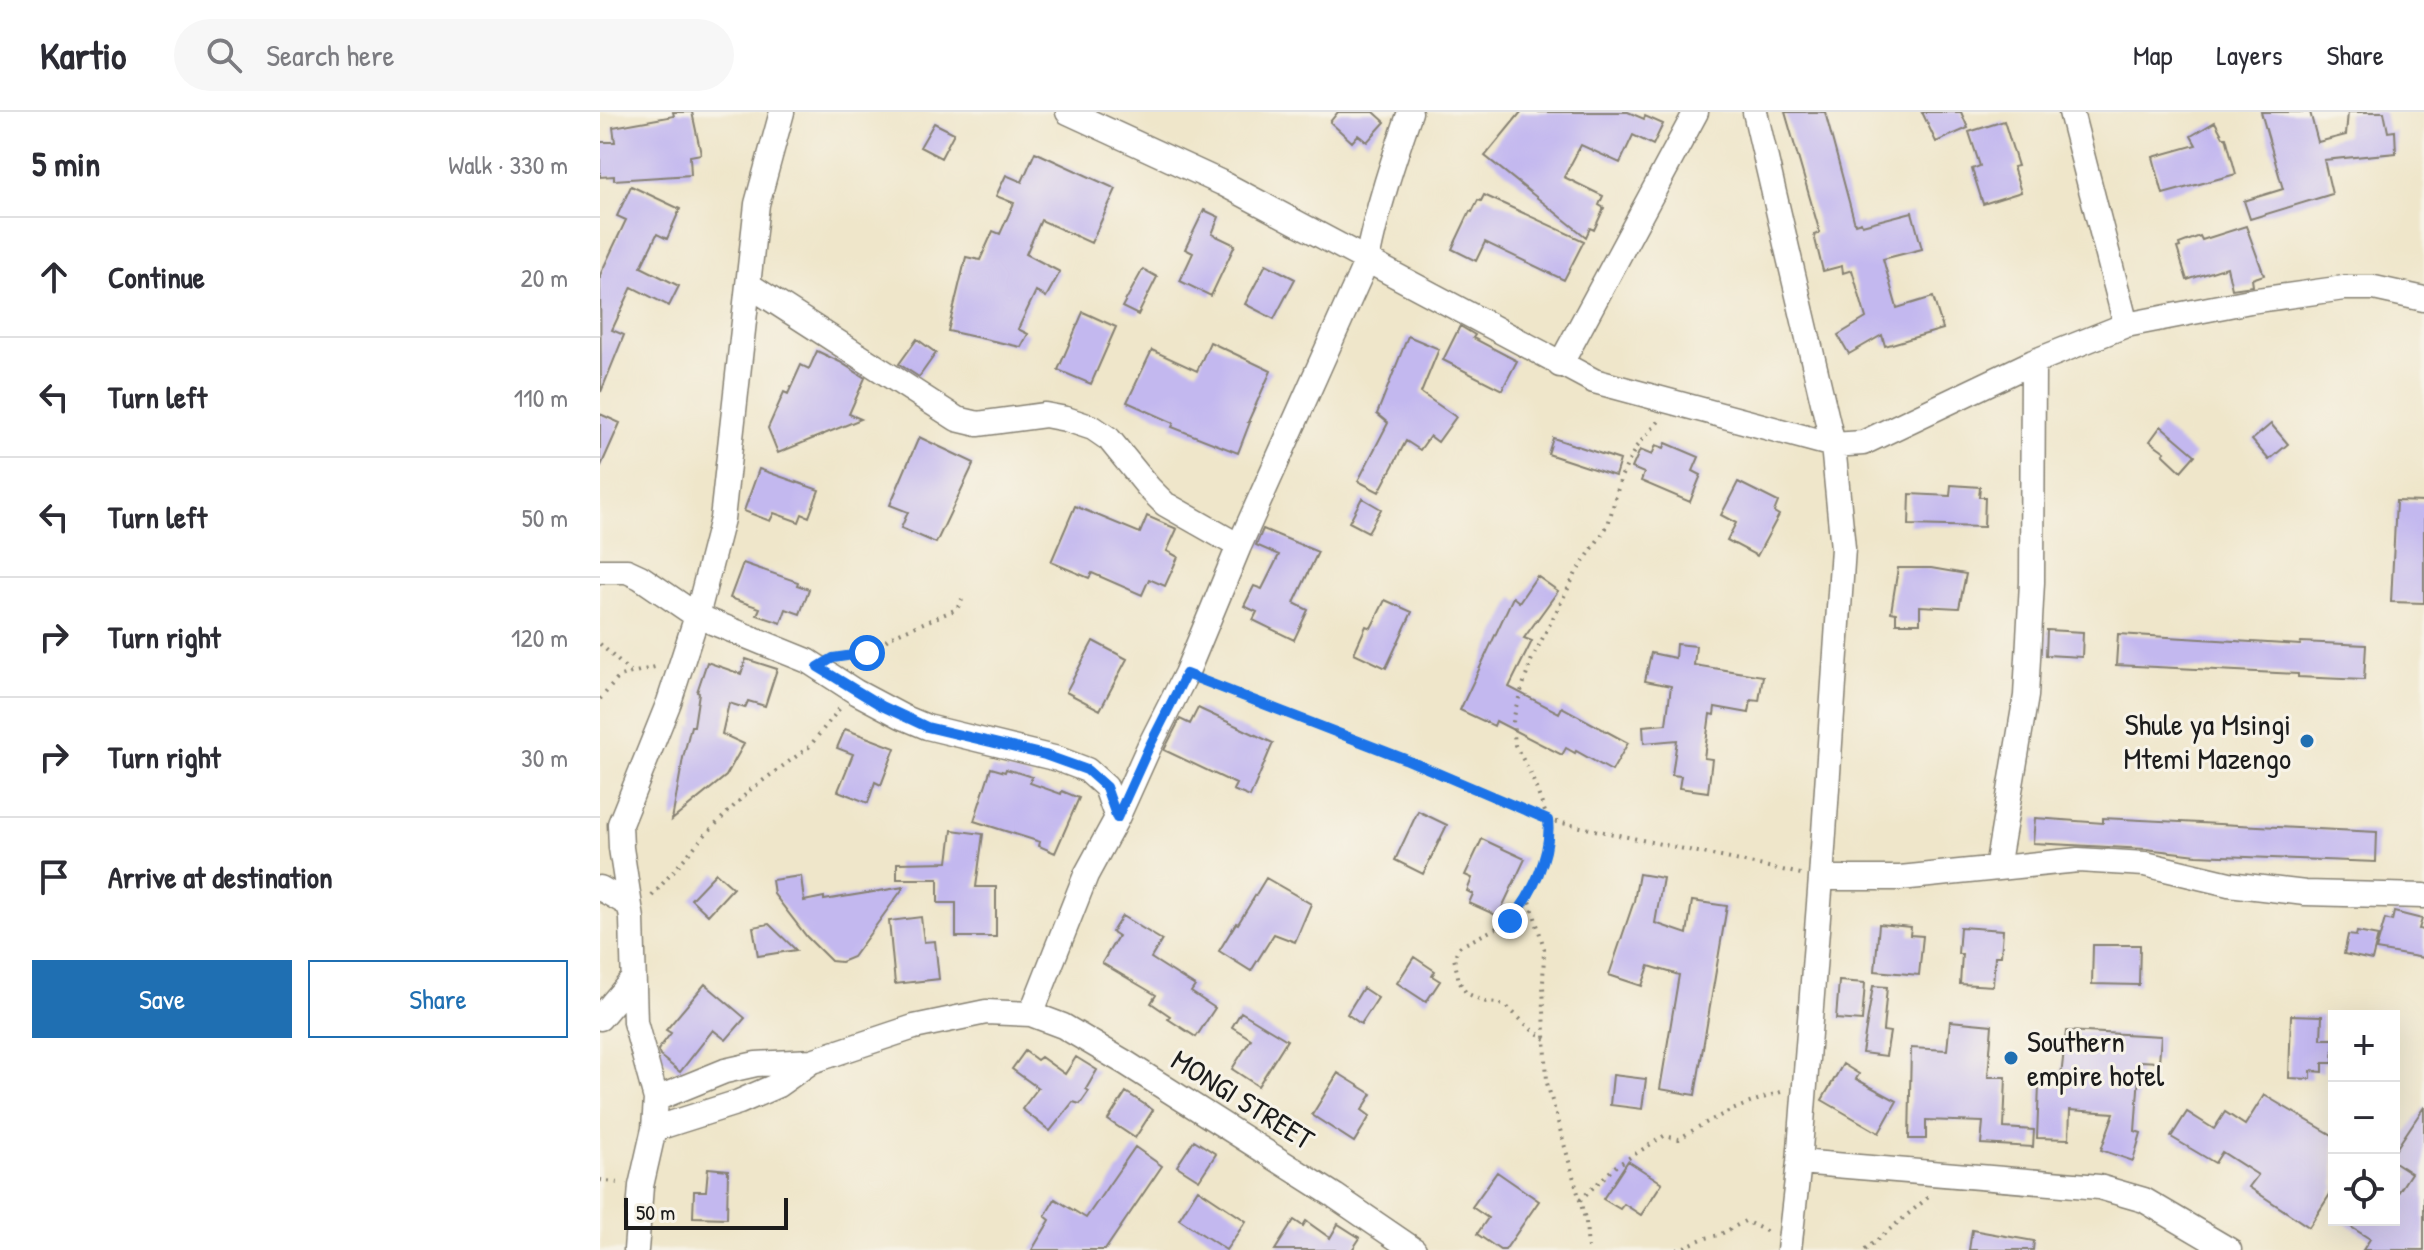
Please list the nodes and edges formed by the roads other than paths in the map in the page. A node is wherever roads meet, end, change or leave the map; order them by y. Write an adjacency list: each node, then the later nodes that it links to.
1 (782, 112): 8 (street)
2 (1068, 112): 7 (street)
3 (1410, 112): 7 (street)
4 (1696, 112): 12 (street)
5 (1755, 112): 13 (street)
6 (2071, 112): 10 (street)
7 (1367, 260): 12 (street); 14 (street)
8 (749, 285): 14 (street); 16 (street)
9 (2424, 299): 10 (street)
10 (2126, 325): 11 (street)
11 (2033, 362): 13 (street); 18 (street)
12 (1560, 365): 13 (street)
13 (1833, 445): 19 (street)
14 (1239, 546): 17 (street)
15 (600, 571): 16 (street)
16 (697, 616): 17 (street); 22 (street)
17 (1117, 818): 24 (street)
18 (1997, 868): 19 (street); 21 (street)
19 (1821, 878): 29 (street)
20 (600, 888): 22 (street)
21 (2424, 896)
22 (630, 912): 23 (street)
23 (633, 979): 25 (street); 27 (street)
24 (1031, 1014): 26 (street, MONGI STREET); 32 (street, MONGI STREET)
25 (600, 1018)
26 (812, 1061): 27 (street); 28 (street)
27 (656, 1099): 28 (street)
28 (654, 1129): 31 (street)
29 (1799, 1162): 30 (street); 33 (street)
30 (1790, 1240)
31 (636, 1250)
32 (1414, 1250)
33 (2229, 1250)

